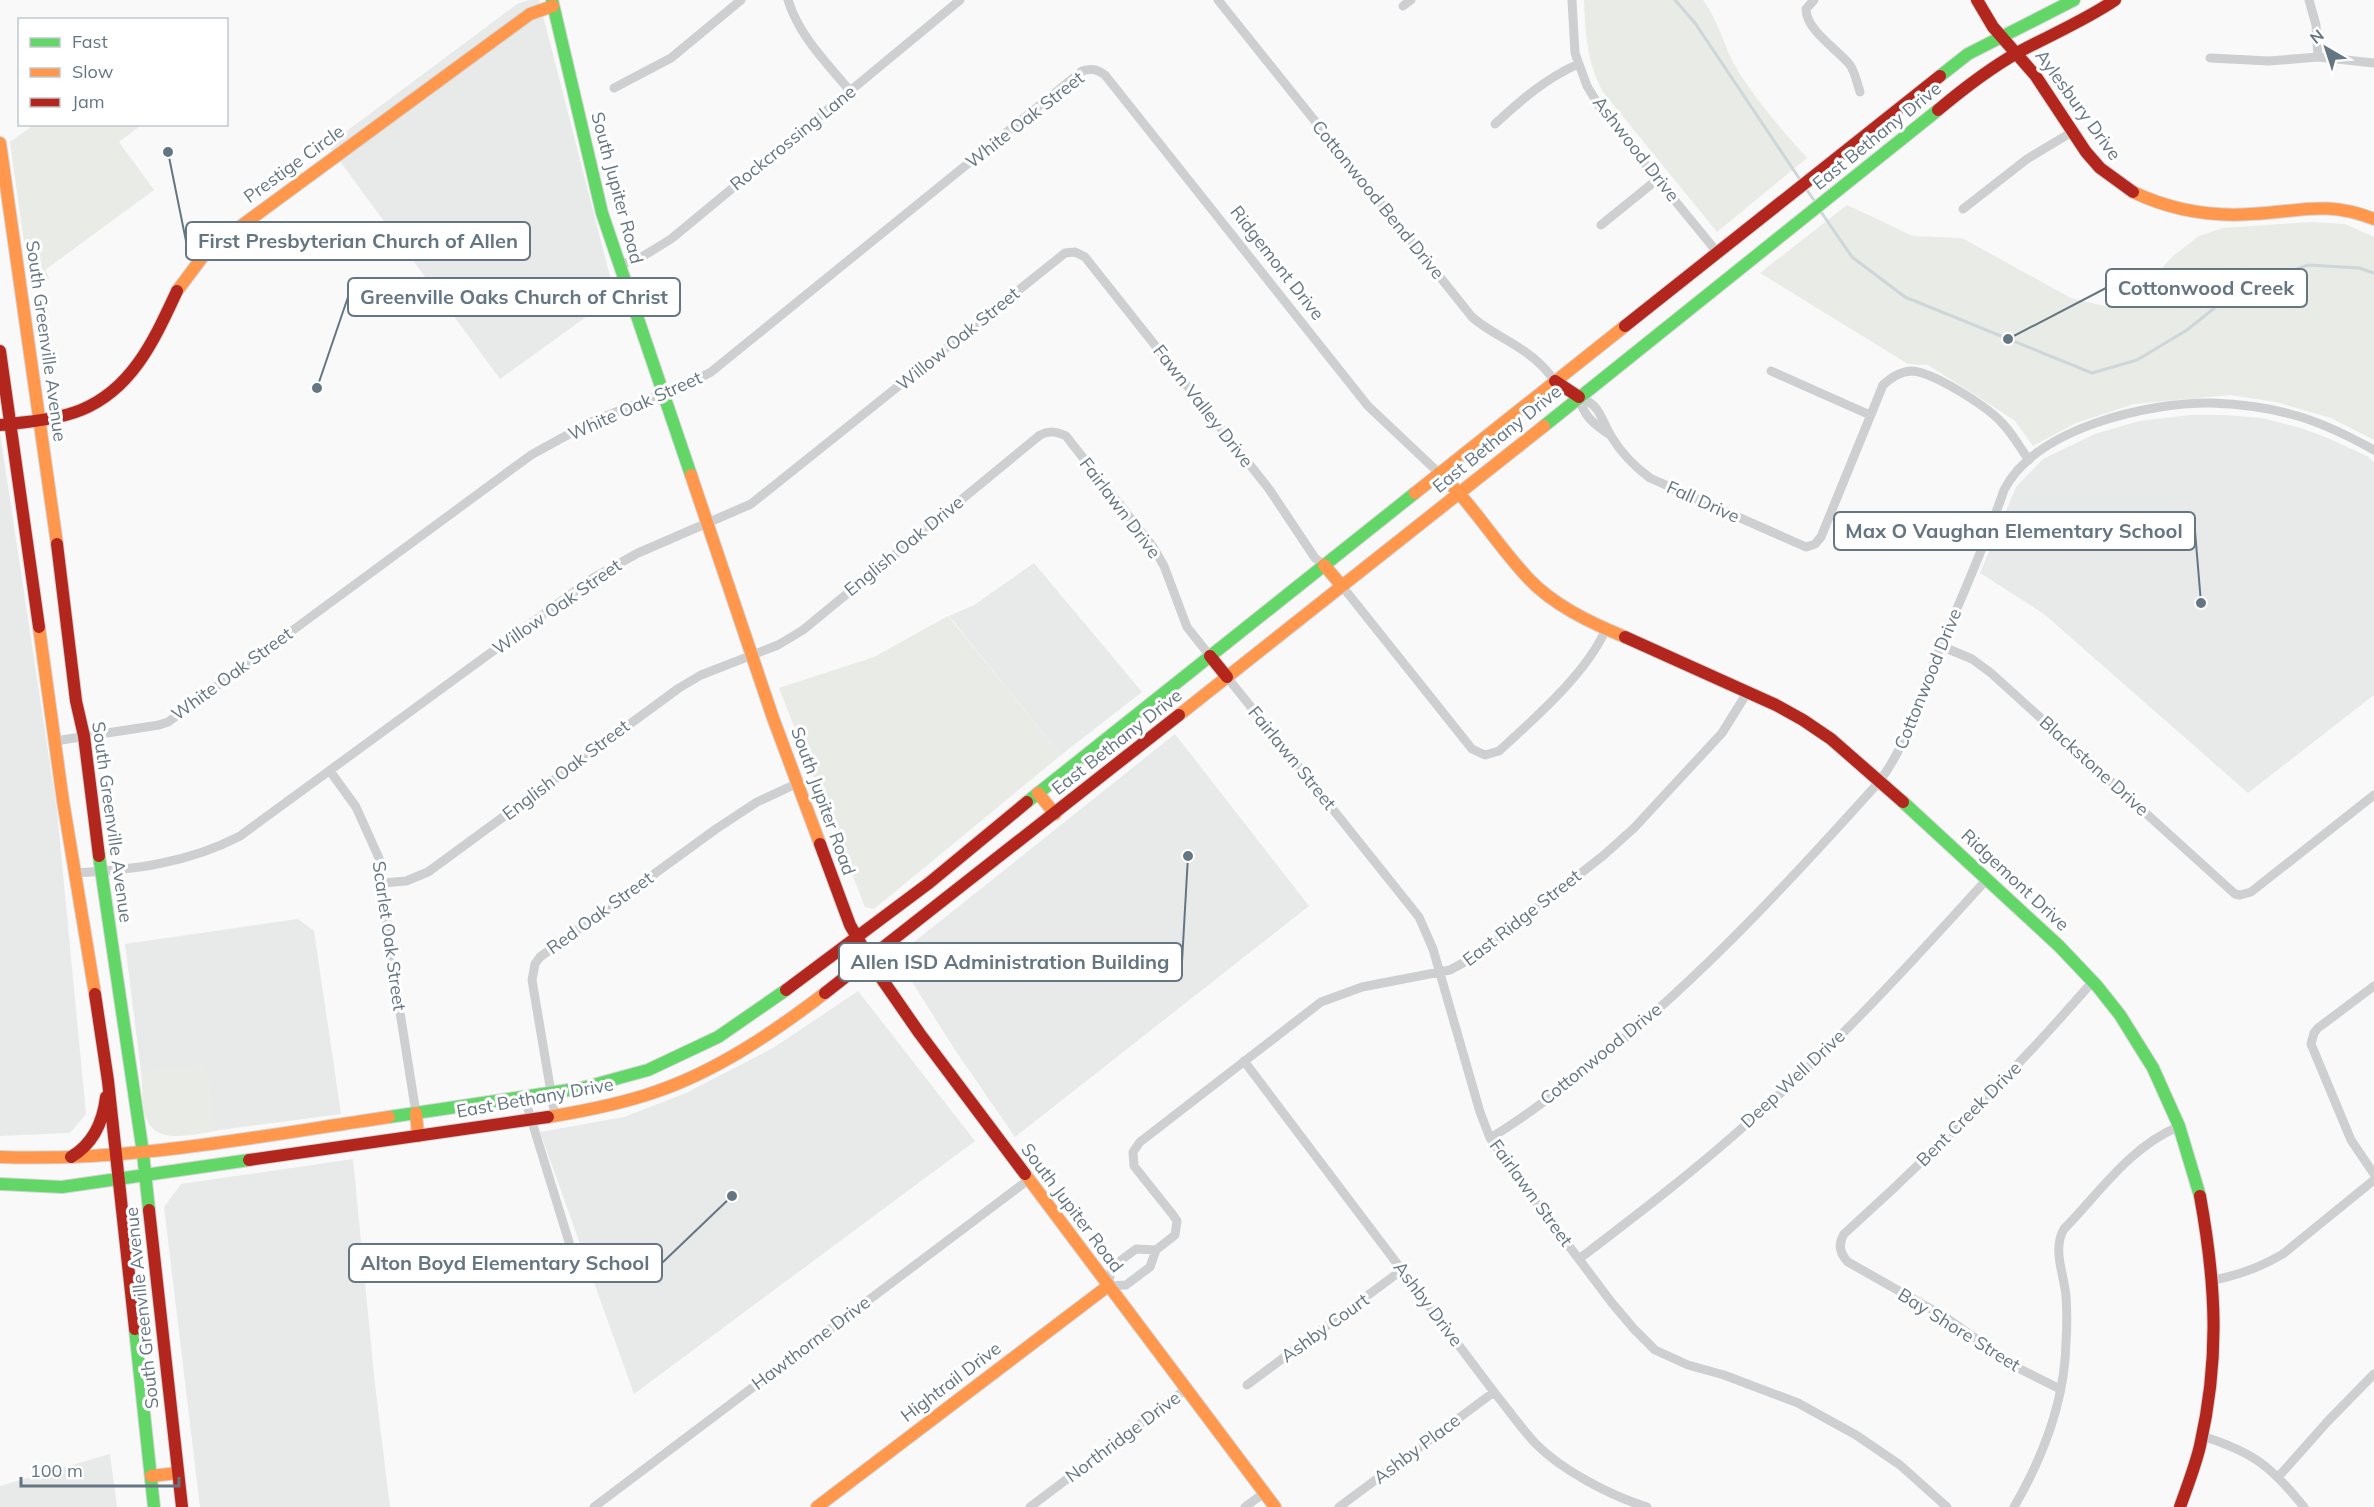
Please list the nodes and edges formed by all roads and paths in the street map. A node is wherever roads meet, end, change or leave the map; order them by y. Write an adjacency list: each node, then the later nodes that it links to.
1 (741, 0): 19 (street)
2 (788, 0): 20 (street)
3 (960, 0): 20 (street, Rockcrossing Lane)
4 (1218, 0): 34 (street, Cottonwood Bend Drive)
5 (1572, 0): 17 (street, Ashwood Drive)
6 (1814, 0): 21 (street)
7 (1977, 0): 12 (main road, Aylesbury Drive)
8 (2074, 0): 12 (main road, East Bethany Drive)
9 (2115, 0): 13 (main road, East Bethany Drive)
10 (2309, 0): 14 (street)
11 (552, 3): 31 (main road, South Jupiter Road); 38 (main road, Prestige Circle)
12 (2001, 36): 13 (main road, Aylesbury Drive); 30 (main road, East Bethany Drive)
13 (2017, 52): 23 (main road, Aylesbury Drive); 36 (main road, East Bethany Drive)
14 (2318, 57): 15 (street); 16 (street)
15 (2210, 58)
16 (2374, 63)
17 (1578, 64): 22 (street); 25 (street, Ashwood Drive)
18 (1094, 69): 35 (street, White Oak Street); 43 (street, Ridgemont Drive)
19 (614, 88)
20 (850, 91): 31 (street, Rockcrossing Lane)
21 (1860, 92)
22 (1495, 124)
23 (2072, 132): 26 (street); 27 (main road, Aylesbury Drive)
24 (0, 142): 38 (main road, South Greenville Avenue)
25 (1659, 178): 28 (street); 30 (street, Ashwood Drive)
26 (1963, 209)
27 (2374, 219)
28 (1601, 225)
29 (1075, 252): 45 (street, Willow Oak Street); 46 (street, Fawn Valley Drive)
30 (1717, 252): 34 (main road, East Bethany Drive)
31 (620, 265): 35 (main road, South Jupiter Road)
32 (0, 351): 39 (main road, South Greenville Avenue)
33 (1771, 371): 37 (street)
34 (1555, 381): 36 (main road); 43 (main road, East Bethany Drive)
35 (662, 394): 45 (main road, South Jupiter Road); 54 (street, White Oak Street)
36 (1579, 398): 37 (street, Fall Drive); 44 (main road, East Bethany Drive)
37 (1870, 415): 42 (street)
38 (39, 420): 39 (main road, Prestige Circle); 54 (main road, South Greenville Avenue)
39 (5, 424): 55 (main road, South Greenville Avenue)
40 (1053, 432): 50 (street, English Oak Drive); 51 (street, Fairlawn Drive)
41 (2374, 450): 42 (street, Cottonwood Drive)
42 (2029, 460): 49 (street, Cottonwood Drive)
43 (1439, 473): 44 (main road, Ridgemont Drive); 46 (main road, East Bethany Drive)
44 (1461, 492): 47 (main road, East Bethany Drive); 48 (main road, Ridgemont Drive)
45 (708, 523): 50 (main road, South Jupiter Road); 56 (street, Willow Oak Street)
46 (1324, 565): 47 (main road); 51 (main road, East Bethany Drive)
47 (1342, 586): 48 (street); 52 (main road, East Bethany Drive)
48 (1606, 629): 53 (main road, Ridgemont Drive)
49 (1941, 646): 57 (street, Cottonwood Drive); 60 (street, Blackstone Drive)
50 (752, 656): 58 (main road, South Jupiter Road); 65 (street, English Oak Street)
51 (1210, 656): 52 (main road); 59 (main road, East Bethany Drive)
52 (1227, 677): 61 (main road, East Bethany Drive); 68 (street, Fairlawn Street)
53 (1747, 693): 57 (main road, Ridgemont Drive); 68 (street, East Ridge Street)
54 (84, 736): 55 (street, White Oak Street); 62 (main road, South Greenville Avenue)
55 (55, 741): 63 (main road, South Greenville Avenue)
56 (330, 771): 62 (street, Willow Oak Street); 65 (street, Scarlet Oak Street)
57 (1879, 782): 64 (main road, Ridgemont Drive); 83 (street, Cottonwood Drive)
58 (798, 783): 66 (main road, South Jupiter Road); 74 (street, Red Oak Street)
59 (1038, 793): 61 (main road); 66 (main road, East Bethany Drive)
60 (2374, 795)
61 (1055, 814): 67 (main road, East Bethany Drive)
62 (102, 871): 63 (street, Willow Oak Street); 85 (main road, South Greenville Avenue)
63 (75, 873): 73 (main road, South Greenville Avenue)
64 (1988, 878): 69 (main road, Ridgemont Drive); 100 (street, Deep Well Drive)
65 (383, 884): 77 (street, Scarlet Oak Street)
66 (857, 937): 67 (main road, South Jupiter Road); 72 (main road, East Bethany Drive)
67 (870, 959): 75 (main road, East Bethany Drive); 93 (main road, South Jupiter Road)
68 (1439, 973): 71 (street, East Ridge Street); 83 (street, Fairlawn Street)
69 (2093, 981): 80 (main road, Ridgemont Drive); 97 (street, Bent Creek Drive)
70 (2374, 986): 90 (street)
71 (1244, 1061): 84 (street, East Ridge Street); 101 (street, Ashby Drive)
72 (648, 1070): 74 (main road, East Bethany Drive); 75 (main road)
73 (108, 1081): 86 (main road, South Greenville Avenue); 89 (main road)
74 (550, 1092): 76 (main road, East Bethany Drive); 78 (street, Red Oak Street)
75 (655, 1092): 78 (main road, East Bethany Drive)
76 (524, 1096): 77 (main road, East Bethany Drive); 79 (street)
77 (416, 1113): 81 (main road, East Bethany Drive); 82 (main road)
78 (555, 1116): 79 (main road, East Bethany Drive)
79 (530, 1118): 82 (main road, East Bethany Drive); 98 (street)
80 (2178, 1127): 102 (main road, Ridgemont Drive); 107 (street)
81 (281, 1132): 85 (main road, East Bethany Drive); 87 (main road)
82 (418, 1136): 87 (main road, East Bethany Drive)
83 (1490, 1138): 100 (street, Fairlawn Street)
84 (1133, 1152): 99 (street, Hightrail Drive)
85 (143, 1153): 86 (main road, East Bethany Drive); 91 (main road, South Greenville Avenue)
86 (117, 1154): 89 (main road, East Bethany Drive); 92 (main road, South Greenville Avenue)
87 (284, 1155): 91 (main road, East Bethany Drive)
88 (0, 1157): 89 (main road, East Bethany Drive)
89 (68, 1159)
90 (2374, 1174)
91 (146, 1175): 92 (main road, East Bethany Drive); 110 (main road, South Greenville Avenue)
92 (119, 1178): 95 (main road, East Bethany Drive); 111 (main road, South Greenville Avenue)
93 (1028, 1180): 103 (main road, South Jupiter Road); 116 (street, Hawthorne Drive)
94 (2374, 1180): 102 (street)
95 (6, 1185): 96 (main road)
96 (0, 1191)
97 (1840, 1241): 107 (street, Bay Shore Street)
98 (570, 1242)
99 (1156, 1250): 103 (street, Hightrail Drive); 103 (street, Hightrail Drive)
100 (1579, 1259): 123 (street, Fairlawn Street)
101 (1402, 1270): 105 (street, Ashby Court); 108 (street, Ashby Drive)
102 (2214, 1280): 109 (main road, Ridgemont Drive)
103 (1108, 1286): 106 (main road, South Jupiter Road); 117 (main road, Hightrail Drive)
104 (2374, 1374): 112 (street)
105 (1247, 1385)
106 (1186, 1389): 113 (main road, South Jupiter Road); 118 (street, Northridge Drive)
107 (2060, 1389): 124 (street)
108 (1494, 1392): 121 (street, Ashby Place); 122 (street, Ashby Drive)
109 (2202, 1436): 112 (street); 125 (main road, Ridgemont Drive)
110 (178, 1473): 111 (main road); 115 (main road, South Greenville Avenue)
111 (151, 1476): 114 (main road, South Greenville Avenue)
112 (2278, 1476): 126 (street)
113 (1264, 1493): 119 (street); 120 (main road, South Jupiter Road)
114 (154, 1507)
115 (182, 1507)
116 (594, 1507)
117 (817, 1507)
118 (1030, 1507)
119 (1245, 1507)
120 (1275, 1507)
121 (1340, 1507)
122 (1647, 1507)
123 (1947, 1507)
124 (2014, 1507)
125 (2180, 1507)
126 (2304, 1507)

